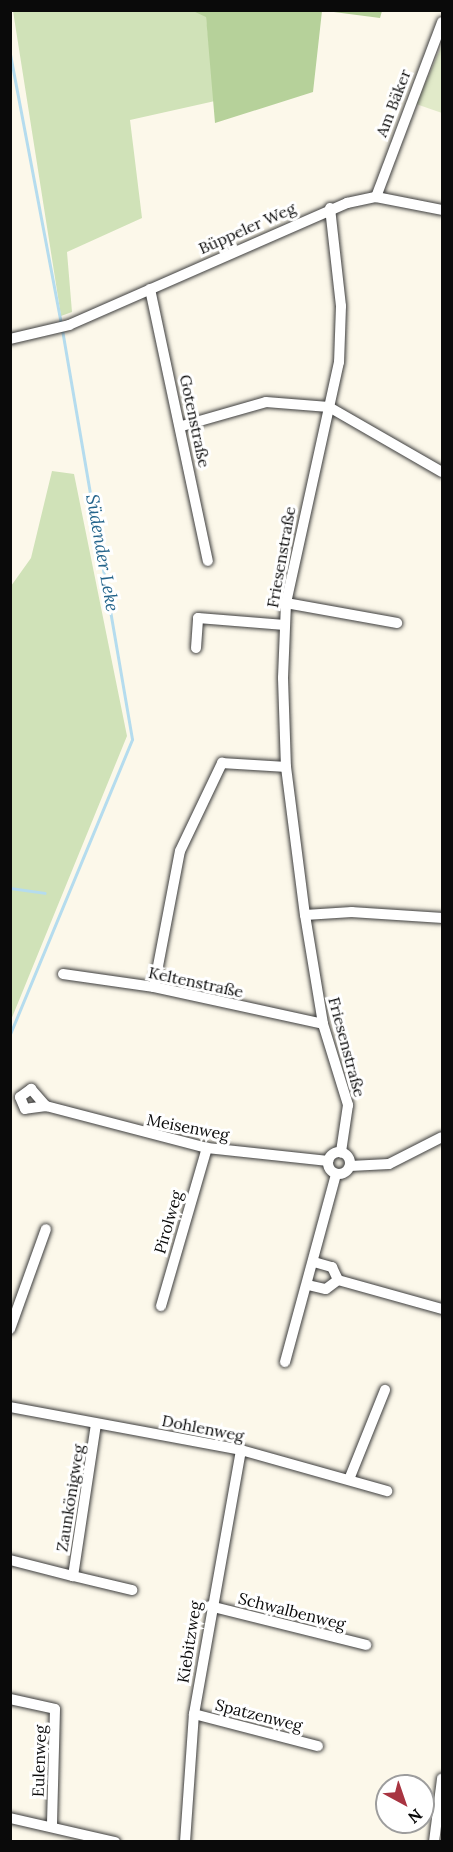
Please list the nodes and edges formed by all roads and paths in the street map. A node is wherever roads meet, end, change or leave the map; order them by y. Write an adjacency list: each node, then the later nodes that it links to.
1 (442, 22): 2 (street, Am Bäker)
2 (376, 197): 3 (street, Büppeler Weg); 4 (street, Büppeler Weg)
3 (330, 208): 5 (street, Büppeler Weg); 7 (street, Friesenstraße)
4 (442, 210)
5 (150, 289): 6 (street, Büppeler Weg); 8 (street, Gotenstraße)
6 (10, 339)
7 (329, 406): 8 (street); 9 (street); 11 (street, Friesenstraße)
8 (182, 426): 10 (street, Gotenstraße)
9 (442, 472)
10 (207, 561)
11 (286, 603): 12 (street); 13 (street, Friesenstraße)
12 (397, 623)
13 (285, 626): 14 (street); 15 (street, Friesenstraße)
14 (196, 648)
15 (286, 767): 16 (street, Friesenstraße); 19 (street)
16 (305, 915): 17 (street); 20 (street, Friesenstraße)
17 (442, 918)
18 (63, 974): 19 (street, Keltenstraße)
19 (154, 987): 20 (street, Keltenstraße)
20 (322, 1024): 24 (street, Friesenstraße)
21 (46, 1106): 23 (street, Meisenweg)
22 (442, 1137): 26 (street)
23 (207, 1148): 25 (street, Meisenweg); 32 (street, Pirolweg)
24 (341, 1152): 25 (street); 26 (street)
25 (328, 1161): 27 (street)
26 (350, 1166): 27 (street)
27 (336, 1174): 29 (street)
28 (46, 1229): 34 (street)
29 (314, 1262): 30 (street); 31 (street)
30 (338, 1280): 31 (street); 33 (street)
31 (308, 1285): 35 (street)
32 (161, 1306)
33 (442, 1308)
34 (10, 1329)
35 (285, 1362)
36 (385, 1390): 40 (street)
37 (10, 1407): 38 (street, Dohlenweg)
38 (96, 1424): 39 (street, Dohlenweg); 43 (street, Zaunkönigweg)
39 (241, 1450): 40 (street, Dohlenweg); 45 (street, Kiebitzweg)
40 (350, 1477): 41 (street, Dohlenweg)
41 (387, 1491)
42 (10, 1560): 43 (street, Zaunkönigweg)
43 (74, 1576): 44 (street, Zaunkönigweg)
44 (132, 1590)
45 (210, 1606): 46 (street, Schwalbenweg); 48 (street, Kiebitzweg)
46 (366, 1645)
47 (10, 1699): 52 (street, Eulenweg)
48 (194, 1714): 49 (street, Spatzenweg); 54 (street, Kiebitzweg)
49 (318, 1746)
50 (442, 1779): 55 (street)
51 (10, 1818): 52 (street)
52 (52, 1824): 53 (street)
53 (115, 1842)
54 (185, 1842)
55 (434, 1842)

